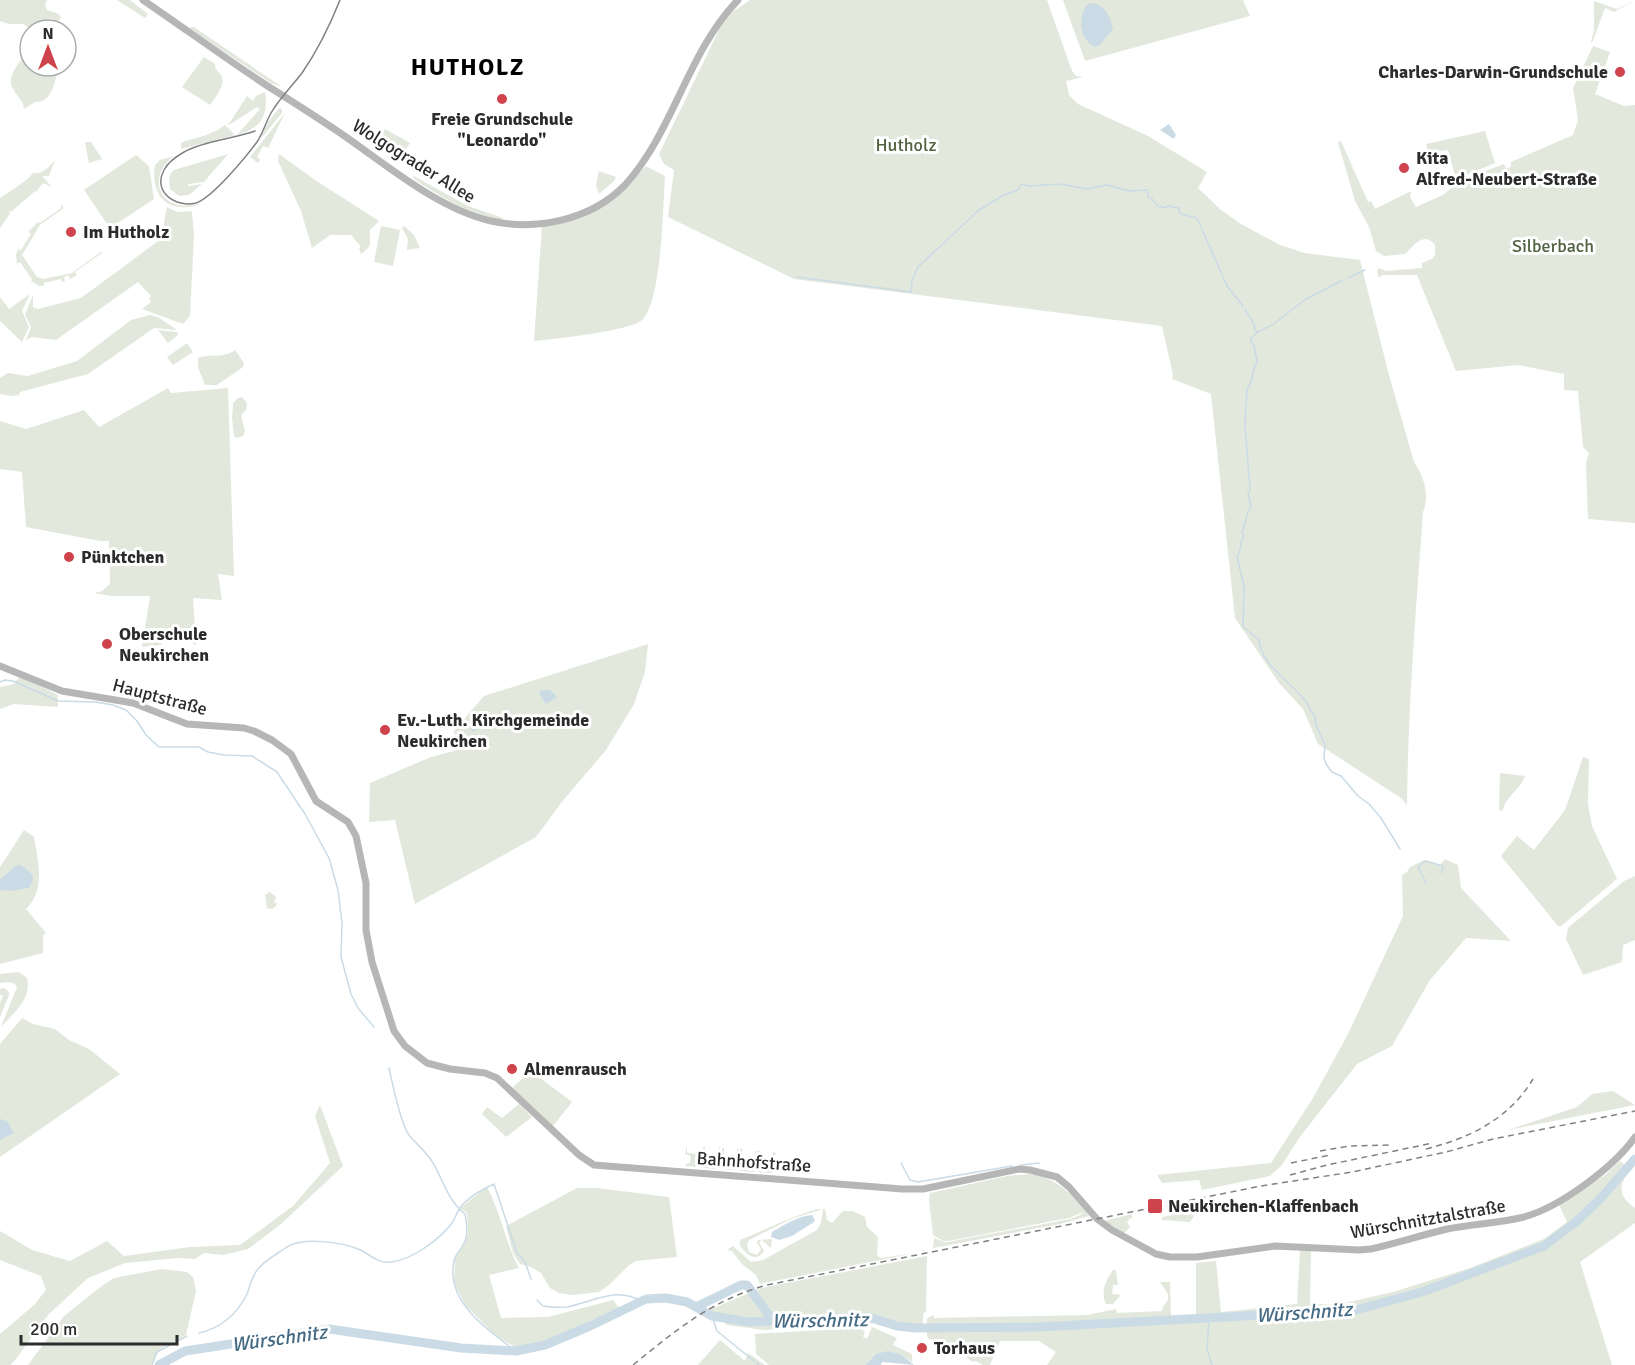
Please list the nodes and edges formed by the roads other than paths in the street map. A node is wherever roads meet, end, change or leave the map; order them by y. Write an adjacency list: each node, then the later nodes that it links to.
1 (143, 0): 2 (main road, Wolgograder Allee)
2 (738, 0)
3 (0, 666): 4 (main road, Hauptstraße)
4 (394, 1031): 6 (main road, Bahnhofstraße)
5 (1635, 1137): 6 (main road, Würschnitztalstraße)
6 (1132, 1242)

